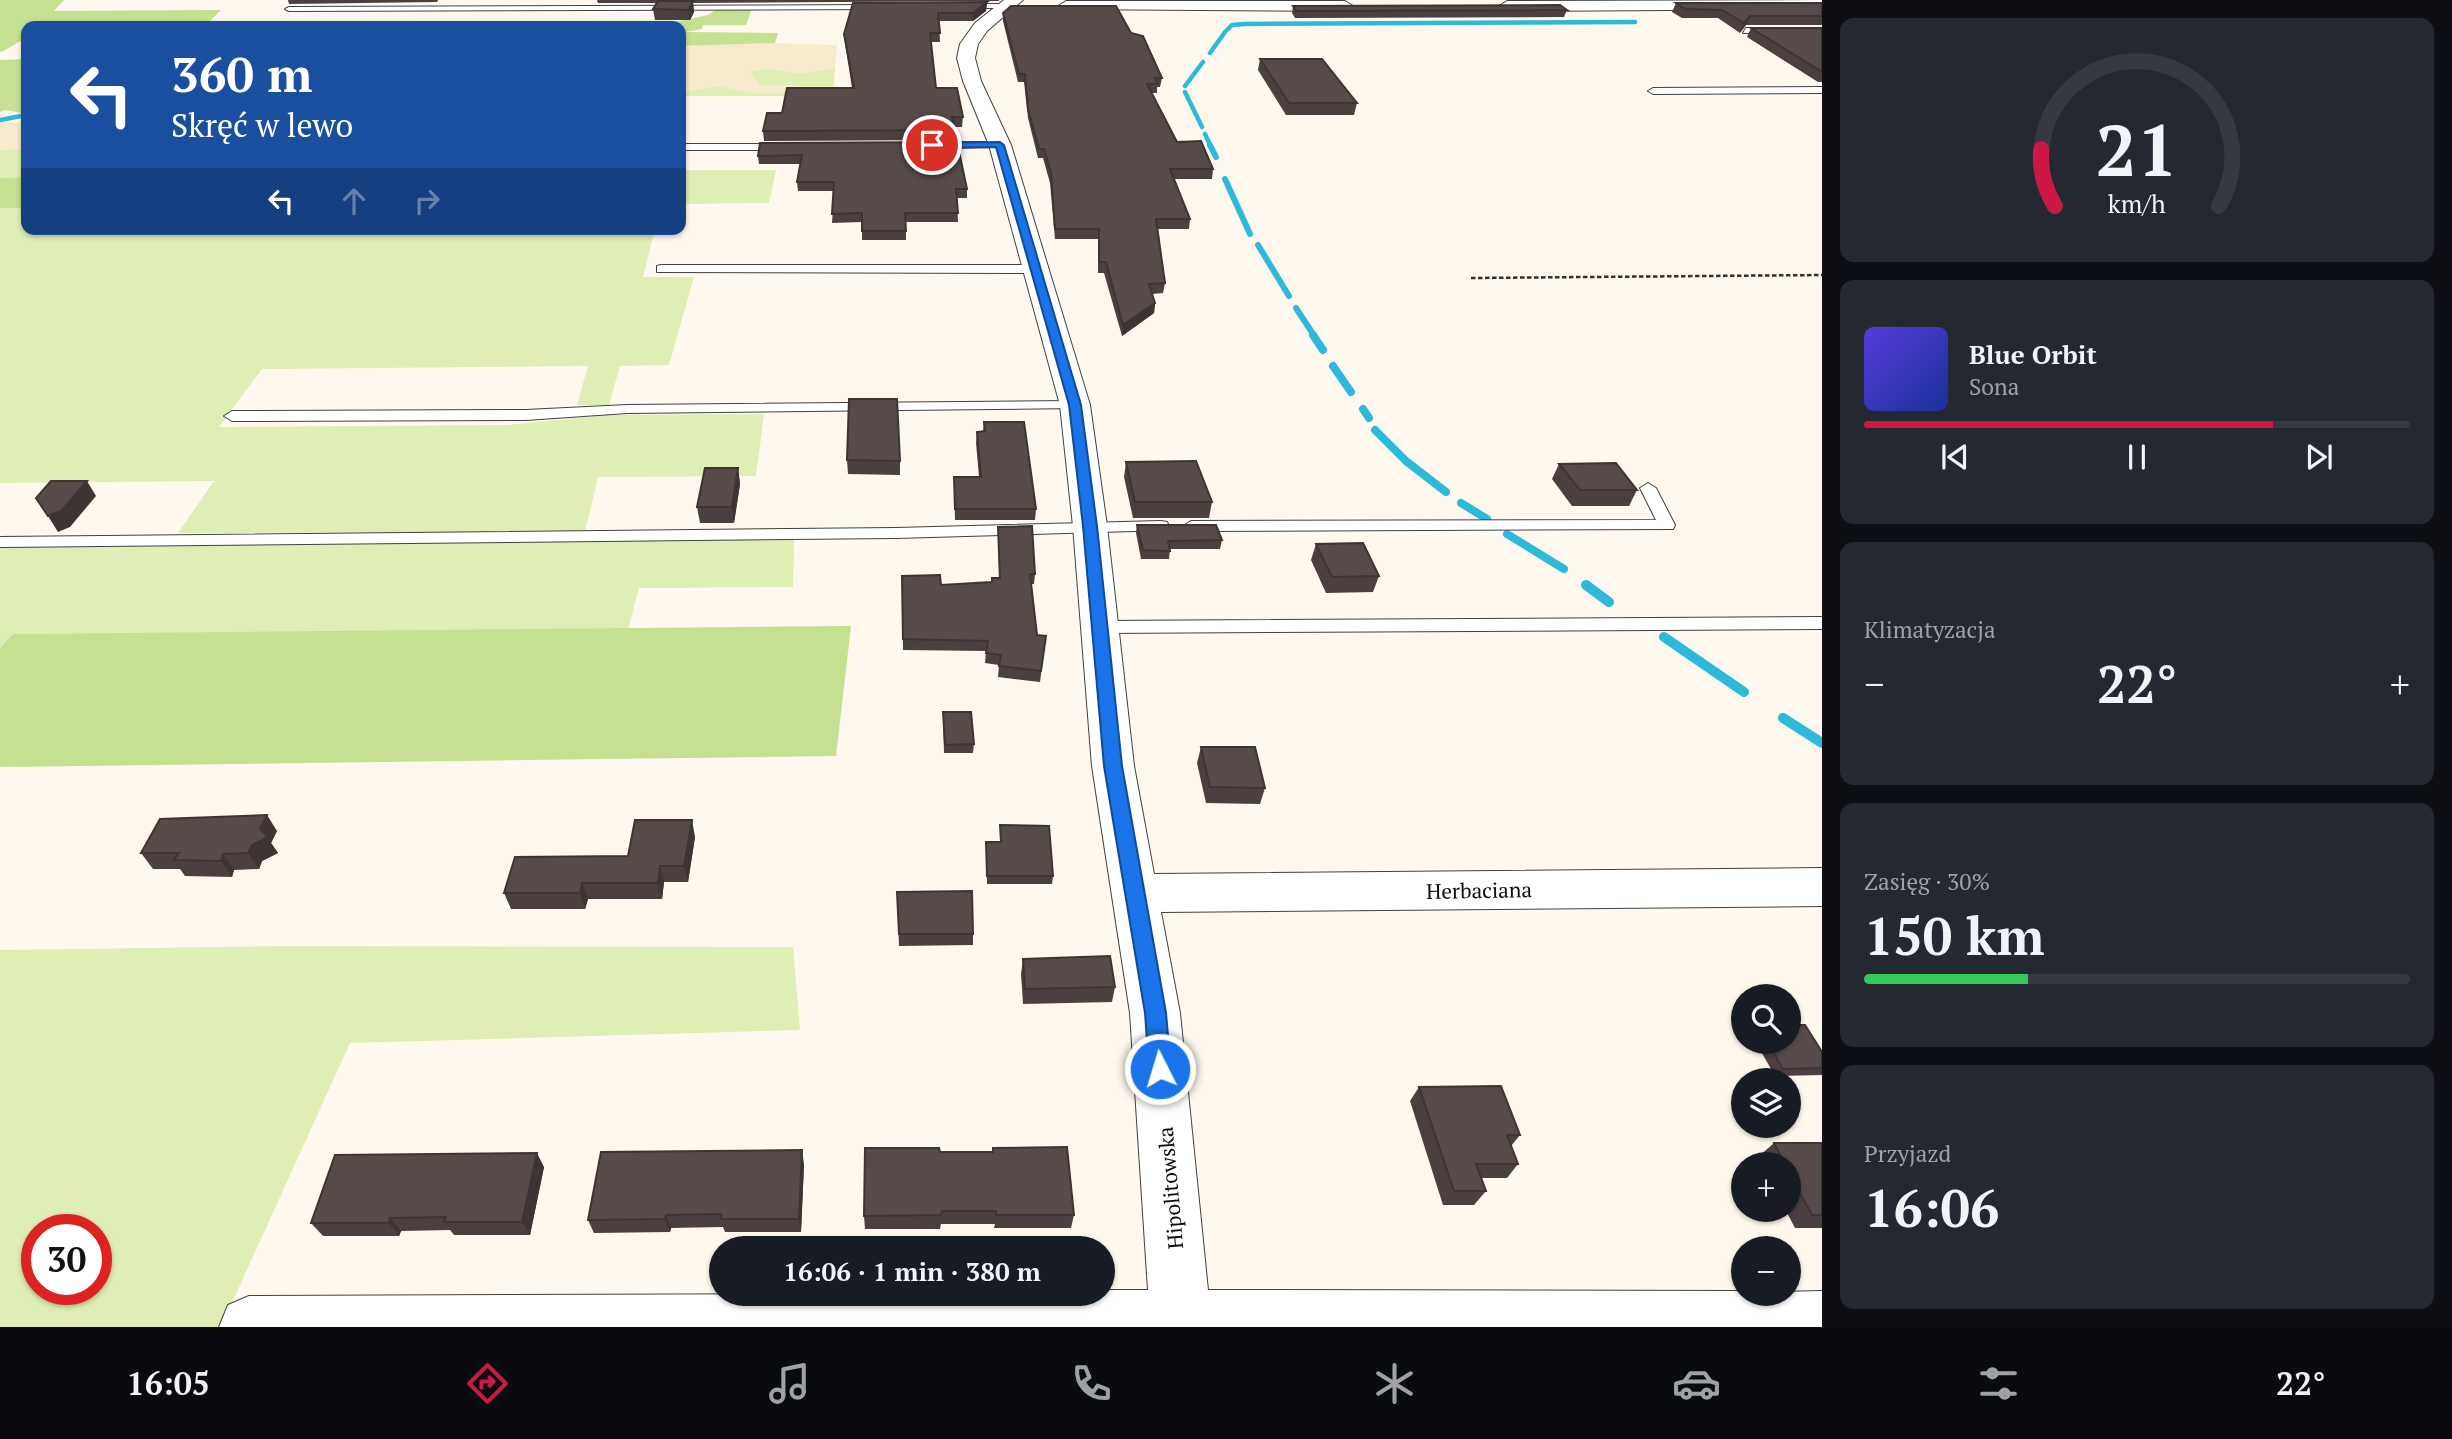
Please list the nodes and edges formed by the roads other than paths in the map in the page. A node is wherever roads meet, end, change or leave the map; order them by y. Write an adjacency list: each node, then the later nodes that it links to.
1 (1024, 5): 2 (lane); 3 (street); 13 (street, Hipolitowska)
2 (954, 6)
3 (1364, 6)
4 (1486, 6): 5 (street)
5 (1819, 6)
6 (885, 7): 7 (lane)
7 (289, 9)
8 (1746, 31): 9 (lane)
9 (1822, 31)
10 (1822, 90): 11 (lane)
11 (1653, 91)
12 (918, 145): 13 (lane)
13 (1000, 145): 17 (street, Hipolitowska)
14 (793, 146): 15 (lane)
15 (686, 148)
16 (662, 269): 17 (lane)
17 (1038, 269): 18 (street, Hipolitowska)
18 (1075, 405): 19 (lane); 21 (street, Hipolitowska)
19 (232, 416)
20 (1648, 488): 21 (lane)
21 (1090, 526): 22 (lane); 24 (street, Hipolitowska)
22 (0, 542)
23 (1822, 623): 24 (lane)
24 (1100, 627): 26 (street, Hipolitowska)
25 (1822, 887): 26 (street, Herbaciana)
26 (1136, 893): 28 (street, Hipolitowska)
27 (1822, 1321): 28 (street)
28 (1181, 1323): 29 (street)
29 (249, 1326)

